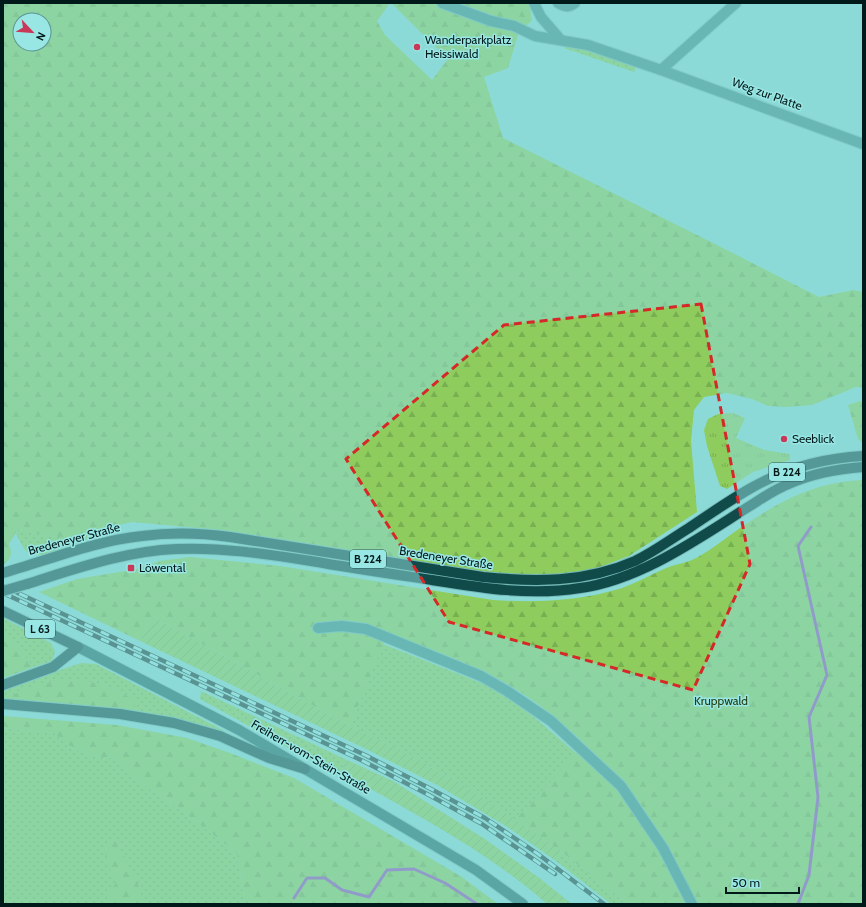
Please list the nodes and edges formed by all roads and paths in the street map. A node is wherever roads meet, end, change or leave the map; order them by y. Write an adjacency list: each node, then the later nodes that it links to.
1 (442, 3): 6 (street, Weg zur Platte)
2 (558, 3): 3 (street)
3 (575, 3)
4 (736, 3): 7 (street)
5 (534, 4): 6 (street)
6 (560, 39): 7 (street, Weg zur Platte)
7 (661, 70): 8 (street, Weg zur Platte)
8 (863, 144)
9 (863, 456): 11 (main road, Bredeneyer Straße / B 224)
10 (863, 467): 12 (main road, Bredeneyer Straße / B 224, bridge)
11 (4, 573)
12 (3, 591)
13 (3, 611): 15 (main road, L 63)
14 (318, 628): 20 (street)
15 (78, 647): 16 (main road); 18 (main road, Freiherr-vom-Stein-Straße / L 63)
16 (3, 685)
17 (3, 704): 18 (main road)
18 (305, 770): 19 (main road, Freiherr-vom-Stein-Straße / L 63)
19 (523, 904)
20 (692, 904)

